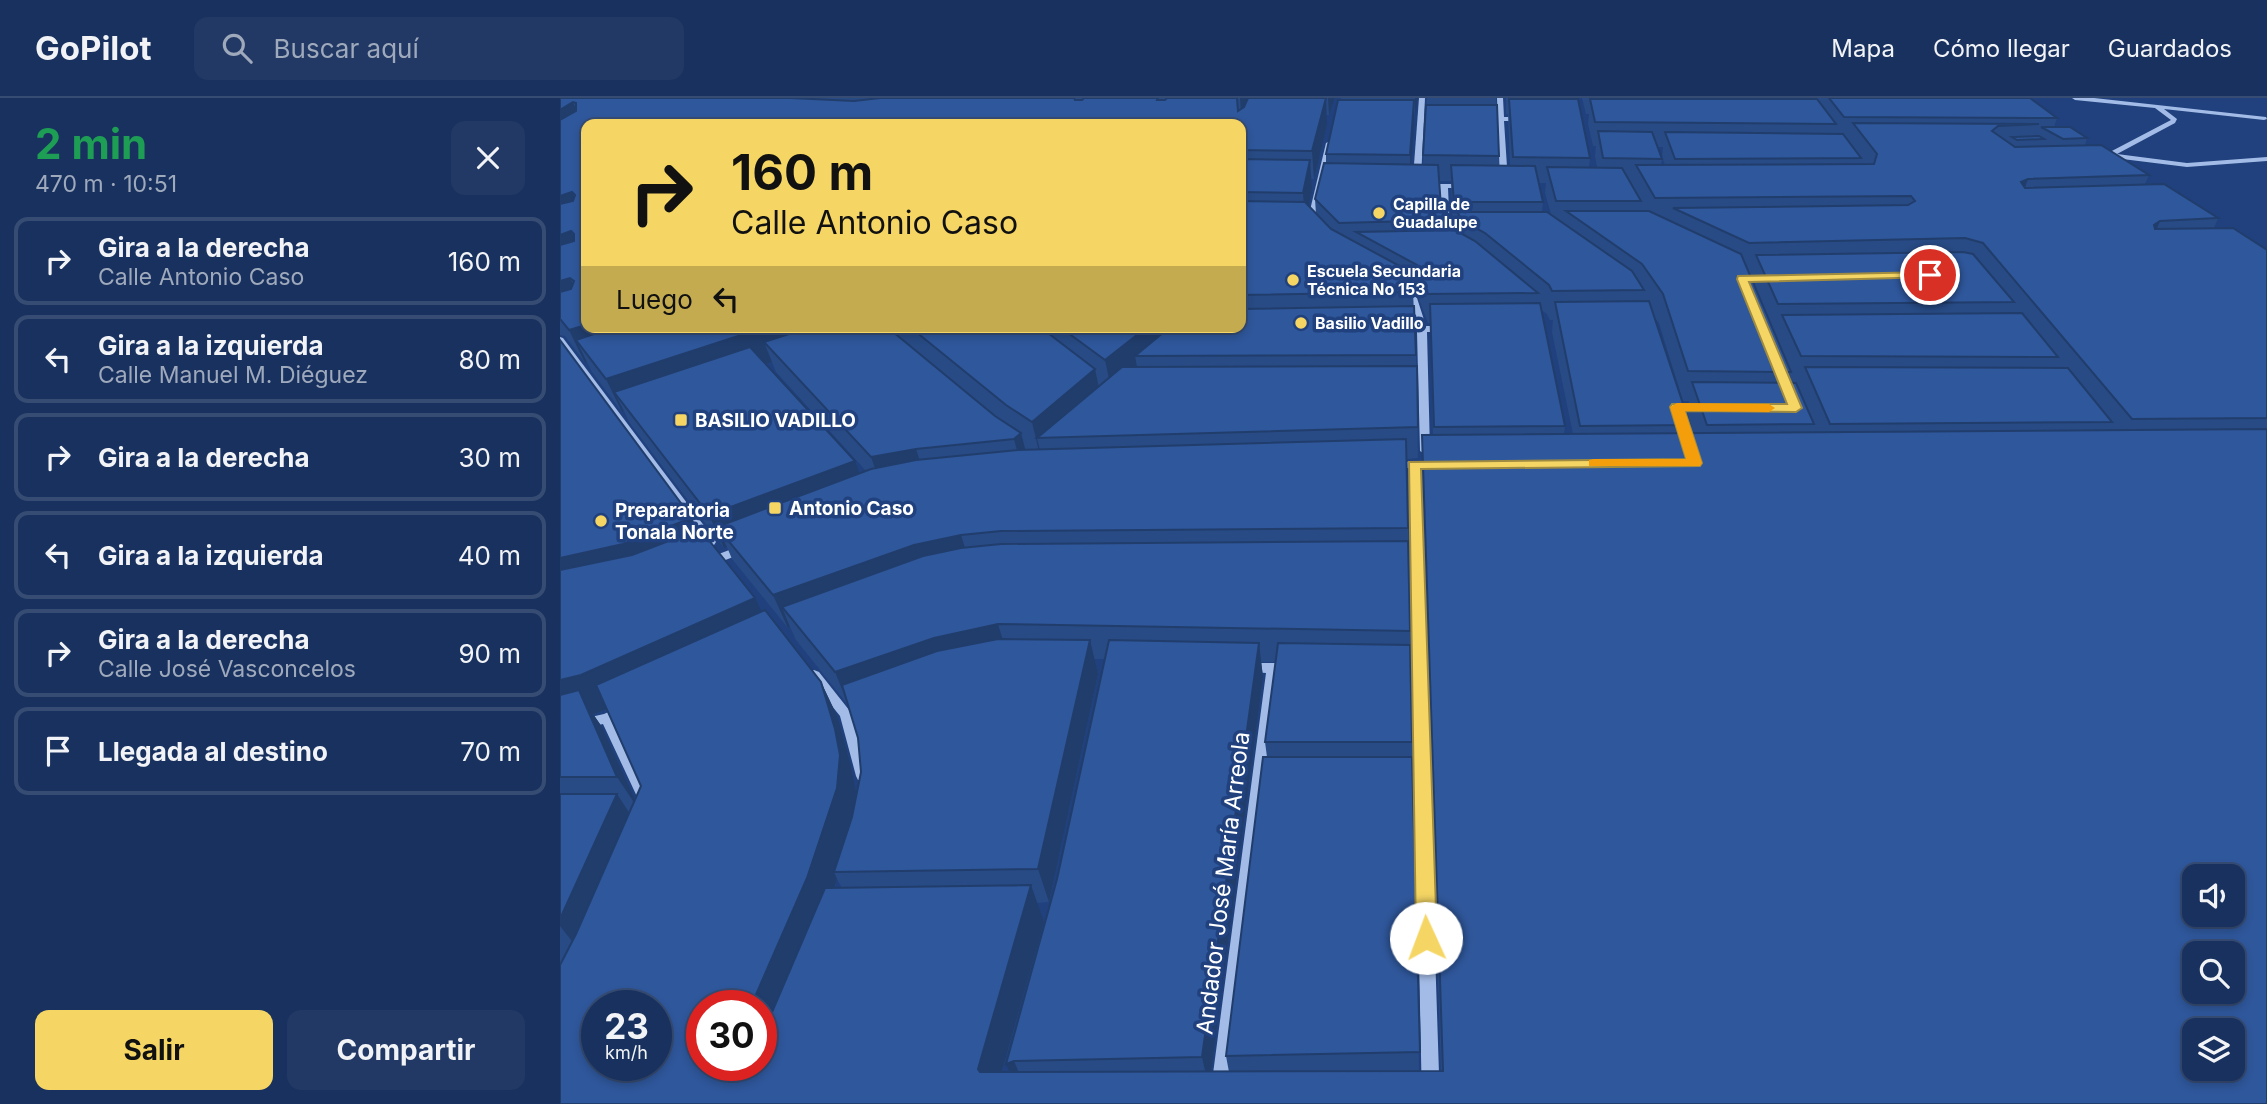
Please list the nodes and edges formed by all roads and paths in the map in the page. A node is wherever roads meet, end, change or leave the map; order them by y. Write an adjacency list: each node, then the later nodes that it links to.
1 (1422, 98): 8 (street)
2 (1500, 98): 9 (street)
3 (2075, 98): 4 (street)
4 (2155, 106): 7 (street); 16 (street)
5 (1434, 112): 8 (street)
6 (1487, 113): 9 (street)
7 (2264, 118)
8 (1420, 119): 11 (street); 12 (street); 21 (street)
9 (1501, 119): 10 (street); 13 (street); 25 (street)
10 (1528, 119)
11 (1408, 120)
12 (1433, 125)
13 (1488, 125)
14 (1332, 133): 19 (street)
15 (2087, 154): 16 (street)
16 (2111, 154): 17 (street)
17 (2267, 159)
18 (1307, 184): 19 (street)
19 (1320, 184): 20 (street); 28 (street)
20 (1334, 185)
21 (1416, 186): 22 (street)
22 (1444, 186): 23 (street); 31 (street)
23 (1481, 186)
24 (1493, 187): 25 (street)
25 (1505, 187): 26 (street)
26 (1516, 187)
27 (1296, 227): 28 (street)
28 (1310, 227): 30 (street)
29 (1460, 234): 31 (street)
30 (1319, 236)
31 (1449, 238)
32 (1391, 284): 34 (street)
33 (1463, 328): 34 (street)
34 (1422, 329): 35 (street); 38 (street)
35 (1395, 330)
36 (560, 340): 43 (street)
37 (1410, 391): 38 (street)
38 (1424, 391): 39 (street)
39 (1420, 464): 40 (street); 41 (street); 54 (street)
40 (1452, 464)
41 (1386, 465)
42 (757, 543): 43 (street)
43 (725, 562): 44 (street)
44 (696, 566)
45 (807, 666): 52 (street)
46 (1232, 668): 47 (street)
47 (1273, 668): 48 (street); 55 (street, Andador José María Arreola)
48 (1300, 669)
49 (632, 706): 50 (street)
50 (607, 718): 51 (street); 53 (street)
51 (560, 729)
52 (866, 792)
53 (655, 822)
54 (1426, 1097)
55 (1218, 1100)

